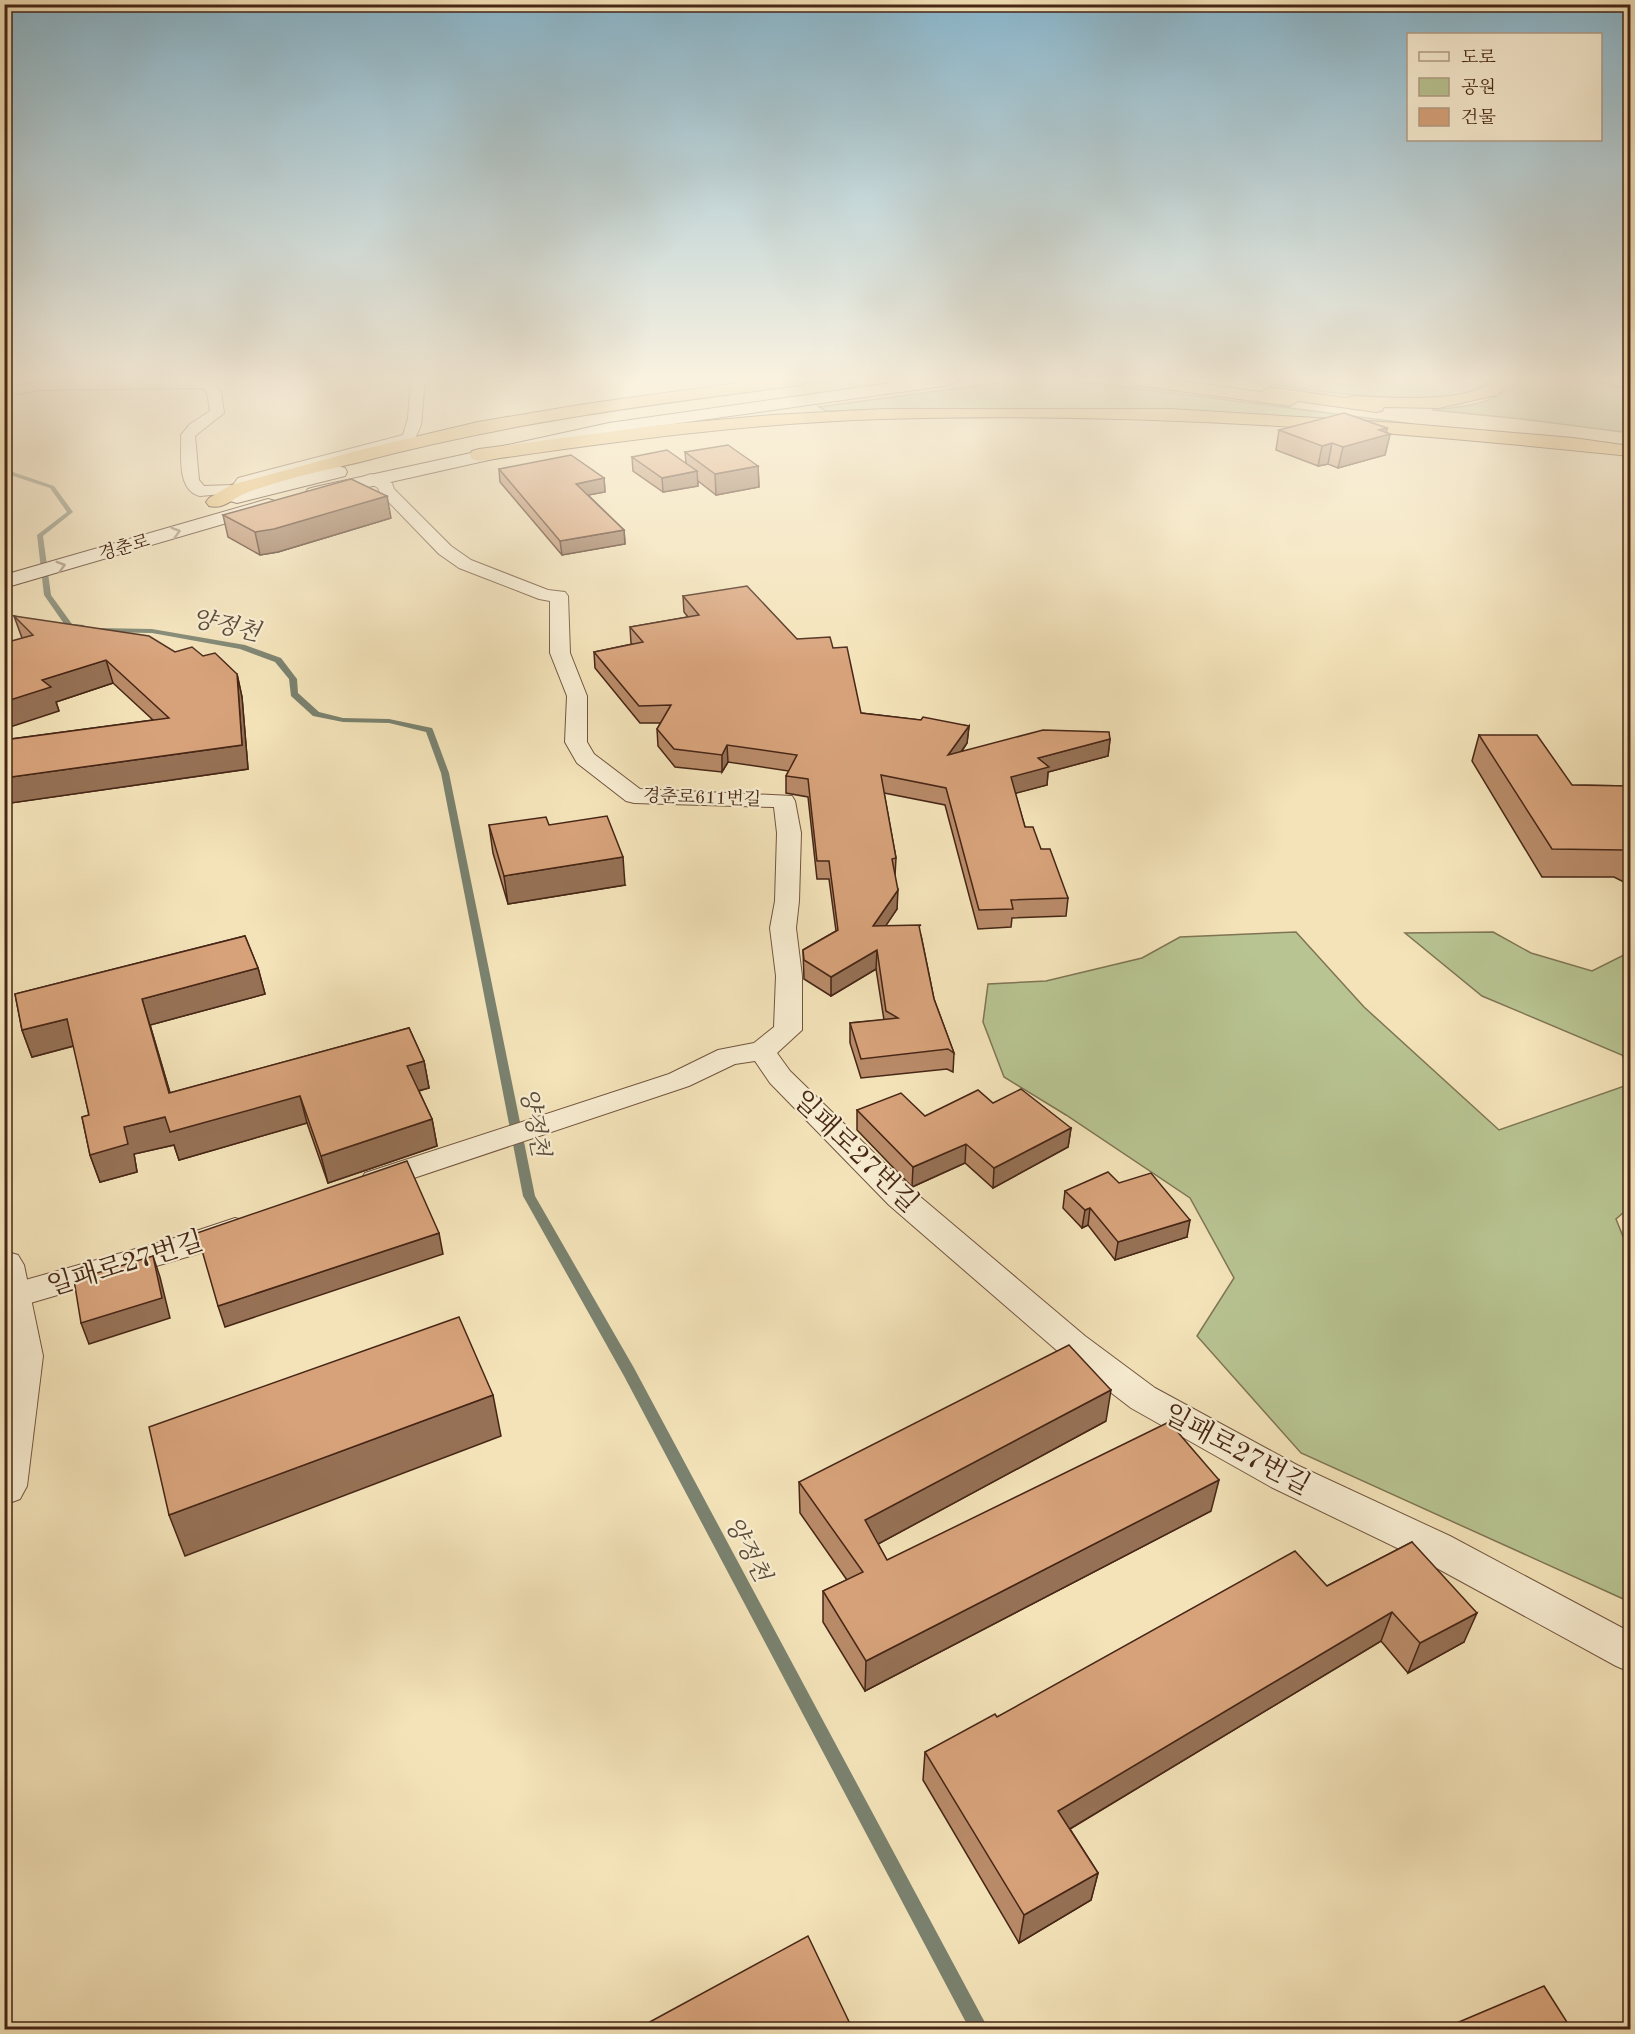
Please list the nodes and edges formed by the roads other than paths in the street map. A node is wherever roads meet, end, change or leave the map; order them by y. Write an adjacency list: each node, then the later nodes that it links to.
1 (191, 475): 7 (street)
2 (267, 475): 7 (street)
3 (291, 475): 7 (highway)
4 (327, 475): 8 (main road, 경춘로)
5 (389, 475): 6 (main road, 경춘로)
6 (371, 479): 9 (main road, 경춘로, one-way to 6); 11 (street, 경춘로611번길)
7 (238, 489): 8 (highway)
8 (216, 502): 9 (main road, 경춘로)
9 (95, 546): 10 (main road, 경춘로)
10 (13, 571)
11 (762, 1052): 12 (street); 16 (street, 일패로27번길)
12 (351, 1189)
13 (263, 1219): 14 (street, 일패로27번길)
14 (7, 1281): 15 (main road)
15 (4, 1486)
16 (1630, 1653)

